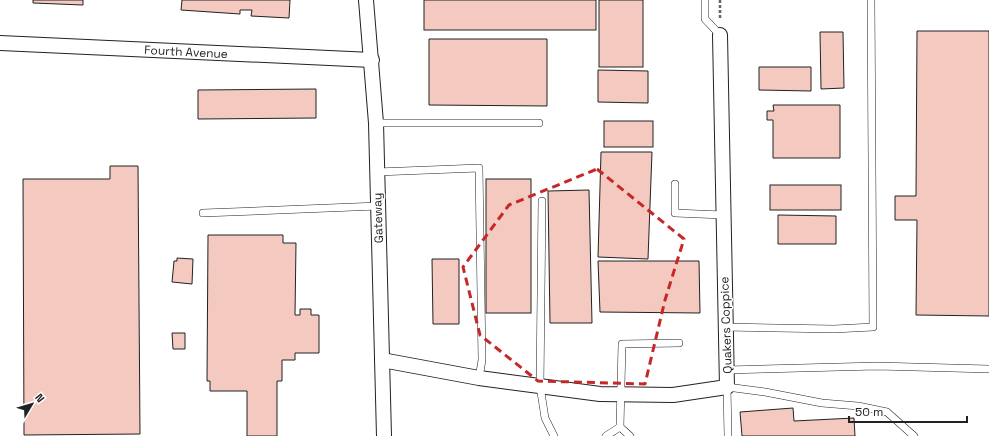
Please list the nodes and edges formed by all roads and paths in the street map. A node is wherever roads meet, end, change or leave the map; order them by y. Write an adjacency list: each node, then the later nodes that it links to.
1 (366, 0): 6 (street, Gateway)
2 (705, 0): 4 (lane)
3 (872, 0): 15 (lane)
4 (720, 35): 14 (street, Quakers Coppice)
5 (0, 43): 6 (street, Fourth Avenue)
6 (372, 60): 7 (street, Gateway)
7 (376, 123): 8 (lane); 9 (street, Gateway)
8 (539, 123)
9 (377, 172): 12 (street, Gateway); 20 (lane)
10 (675, 184): 14 (lane)
11 (542, 201): 21 (lane)
12 (378, 206): 13 (lane); 17 (street, Gateway)
13 (203, 213)
14 (723, 215): 15 (street, Quakers Coppice)
15 (725, 327): 19 (street, Quakers Coppice)
16 (679, 342): 23 (lane)
17 (382, 360): 20 (street, Quakers Coppice); 25 (street, Gateway)
18 (989, 369): 19 (lane)
19 (727, 370): 22 (street, Quakers Coppice)
20 (479, 378): 21 (street, Quakers Coppice)
21 (540, 386): 23 (street, Quakers Coppice); 26 (lane)
22 (727, 387): 23 (street, Quakers Coppice); 29 (lane); 30 (lane)
23 (622, 396): 24 (lane)
24 (620, 426): 27 (lane); 28 (lane)
25 (384, 436)
26 (554, 436)
27 (606, 436)
28 (630, 436)
29 (728, 436)
30 (914, 436)

